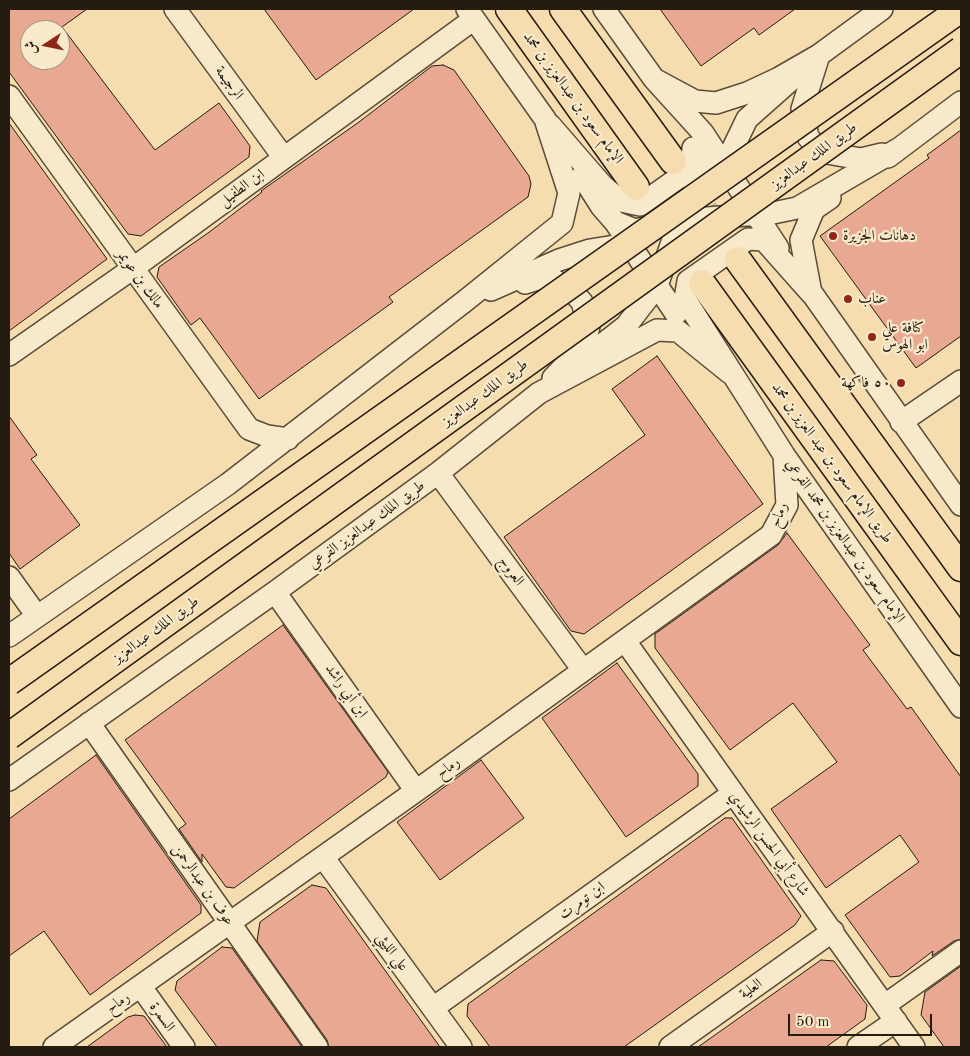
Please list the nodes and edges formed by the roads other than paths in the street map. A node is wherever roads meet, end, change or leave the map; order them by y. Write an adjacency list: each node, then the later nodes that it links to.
1 (175, 9): 16 (street, الرجيمة)
2 (509, 9): 19 (main road, الإمام سعود بن عبدالعزيز بن محمد)
3 (563, 9): 17 (main road)
4 (604, 9): 10 (street)
5 (882, 9): 9 (street)
6 (961, 9): 51 (main road, bridge)
7 (470, 14): 13 (street); 16 (street, ابن الطفيل)
8 (961, 50): 54 (main road, طريق الملك عبدالعزيز, bridge)
9 (819, 55): 10 (street); 15 (street); 18 (street)
10 (654, 79): 13 (street); 14 (street)
11 (9, 96): 26 (street, مالك بن عويمر)
12 (961, 102): 15 (street)
13 (545, 119): 21 (street); 30 (street)
14 (704, 133): 18 (street); 22 (street)
15 (898, 150): 20 (street); 29 (street)
16 (284, 158): 26 (street, ابن الطفيل)
17 (673, 161)
18 (725, 167): 20 (street); 22 (street)
19 (636, 187)
20 (757, 214): 22 (street); 23 (street)
21 (615, 222): 22 (street); 24 (street)
22 (683, 225): 23 (street); 24 (street); 28 (street); 31 (street)
23 (768, 234): 29 (street)
24 (630, 244): 28 (street); 30 (street)
25 (738, 260): 43 (main road)
26 (132, 269): 32 (street, ابن الطفيل); 37 (street, مالك بن عويمر)
27 (702, 283): 49 (main road, طريق الإمام سعود بن عبد العزيز بن محمد)
28 (657, 286): 31 (street); 35 (street)
29 (812, 293): 33 (street); 36 (street)
30 (465, 301): 35 (street); 38 (street)
31 (676, 314): 33 (street)
32 (9, 356)
33 (730, 374): 35 (street, طريق الملك عبدالعزيز الفرعي); 39 (street, الإمام سعود بن عبدالعزيز بن محمد الفرعي)
34 (961, 381): 36 (street)
35 (539, 393): 41 (street, طريق الملك عبدالعزيز الفرعي)
36 (901, 422): 42 (street)
37 (249, 429): 38 (street); 40 (street, مالك بن عويمر)
38 (288, 439): 40 (street)
39 (784, 455): 48 (street, رماح); 52 (street, الإمام سعود بن عبدالعزيز بن محمد الفرعي)
40 (256, 463): 46 (street)
41 (438, 473): 45 (street, طريق الملك عبدالعزيز الفرعي); 50 (street, العروج)
42 (961, 505)
43 (961, 568)
44 (9, 577): 46 (street)
45 (275, 592): 53 (street, طريق الملك عبدالعزيز الفرعي); 56 (street, ابن أبي راشد)
46 (37, 616): 47 (street)
47 (9, 636)
48 (625, 641): 50 (street, رماح); 57 (street, شارع أبي الحسن الرشيدي)
49 (961, 642)
50 (583, 670): 56 (street, رماح)
51 (9, 682)
52 (961, 707)
53 (89, 723): 55 (street, طريق الملك عبدالعزيز الفرعي); 59 (street, عوف بن عبدالرحمن)
54 (9, 736)
55 (9, 780)
56 (416, 791): 58 (street, رماح)
57 (732, 794): 60 (street, شارع أبي الحسن الرشيدي); 63 (street, ابن تومرت)
58 (323, 857): 59 (street, رماح); 63 (street, علي الليثي)
59 (229, 923): 62 (street, رماح); 67 (street, عوف بن عبدالرحمن)
60 (833, 931): 64 (street, شارع أبي الحسن الرشيدي); 69 (street, العلية)
61 (961, 952): 64 (street)
62 (141, 987): 65 (street, رماح); 66 (street, السمرة)
63 (433, 1008): 68 (street, علي الليثي)
64 (891, 1013): 70 (street); 71 (street, شارع أبي الحسن الرشيدي)
65 (54, 1047)
66 (184, 1047)
67 (317, 1047)
68 (460, 1047)
69 (670, 1047)
70 (858, 1047)
71 (914, 1047)

